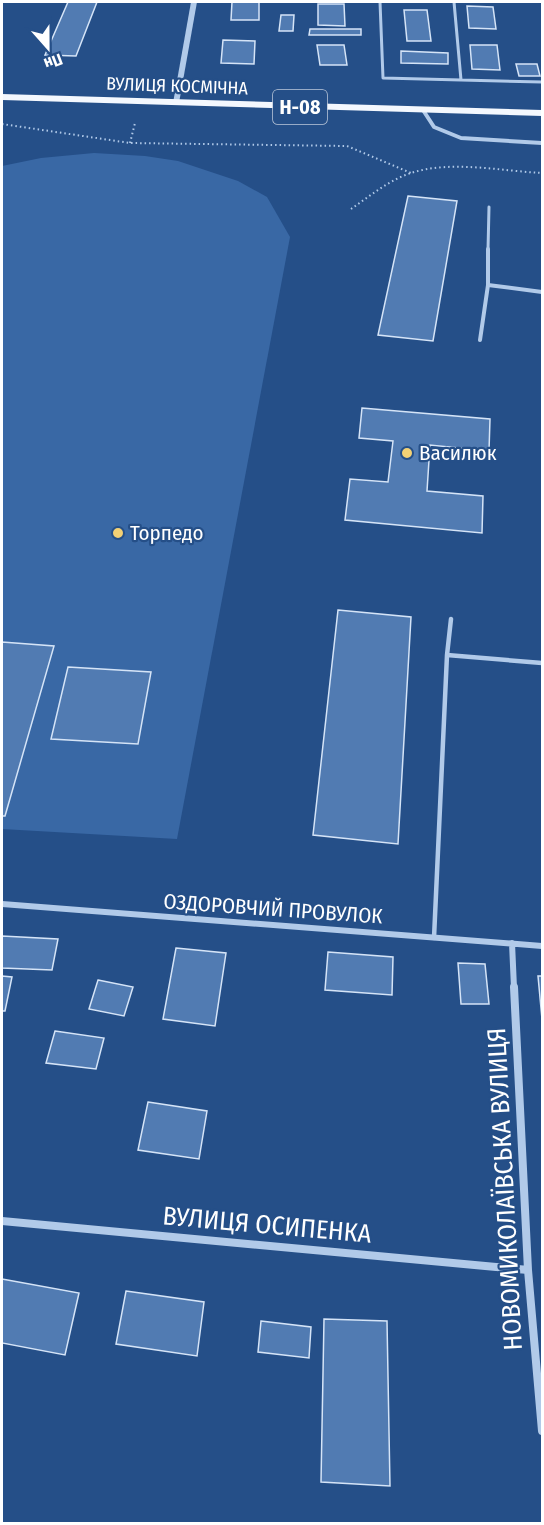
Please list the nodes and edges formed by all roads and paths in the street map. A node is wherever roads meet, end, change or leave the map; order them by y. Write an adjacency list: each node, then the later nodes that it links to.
1 (194, 2): 7 (street)
2 (380, 2): 4 (lane)
3 (454, 2): 4 (lane)
4 (461, 80): 5 (lane)
5 (543, 82)
6 (2, 97): 7 (main road, ВУЛИЦЯ КОСМІЧНА / Н-08)
7 (176, 103): 8 (main road, ВУЛИЦЯ КОСМІЧНА / Н-08)
8 (423, 110): 9 (main road, ВУЛИЦЯ КОСМІЧНА / Н-08); 13 (street)
9 (543, 113)
10 (135, 123): 12 (path)
11 (2, 124): 12 (path)
12 (130, 143): 14 (path)
13 (543, 143)
14 (411, 173): 15 (path); 17 (path)
15 (543, 173)
16 (489, 207): 18 (lane)
17 (351, 209)
18 (488, 285): 19 (lane); 20 (lane)
19 (543, 292)
20 (480, 340)
21 (451, 619): 22 (lane)
22 (447, 655): 23 (lane); 25 (lane)
23 (543, 663)
24 (2, 904): 25 (street, ОЗДОРОВЧИЙ ПРОВУЛОК)
25 (434, 938): 26 (street, ОЗДОРОВЧИЙ ПРОВУЛОК)
26 (512, 943): 27 (street, ОЗДОРОВЧИЙ ПРОВУЛОК); 29 (street, НОВОМИКОЛАЇВСЬКА ВУЛИЦЯ)
27 (543, 946)
28 (2, 1221): 29 (street, ВУЛИЦЯ ОСИПЕНКА)
29 (528, 1270): 30 (street, НОВОМИКОЛАЇВСЬКА ВУЛИЦЯ)
30 (543, 1431)

